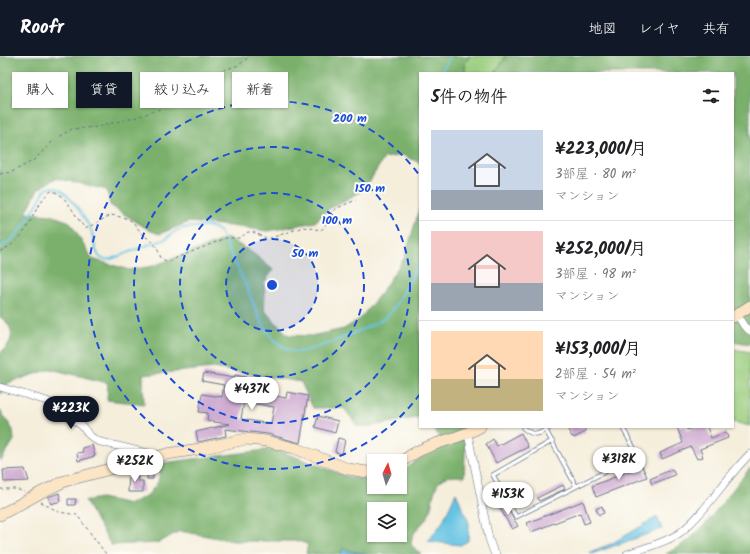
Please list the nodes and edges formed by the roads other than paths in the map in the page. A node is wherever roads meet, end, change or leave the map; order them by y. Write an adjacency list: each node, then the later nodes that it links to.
1 (750, 306): 2 (street)
2 (735, 316): 3 (street)
3 (750, 331)
4 (0, 387): 12 (street)
5 (478, 428): 9 (street)
6 (523, 428): 7 (lane)
7 (545, 428): 10 (lane)
8 (623, 428): 15 (lane)
9 (468, 434): 13 (street); 17 (street)
10 (552, 441): 15 (lane); 15 (lane)
11 (750, 454): 18 (street)
12 (151, 458): 14 (street); 16 (street)
13 (407, 458)
14 (367, 473)
15 (576, 486)
16 (0, 515)
17 (496, 554)
18 (627, 554)

